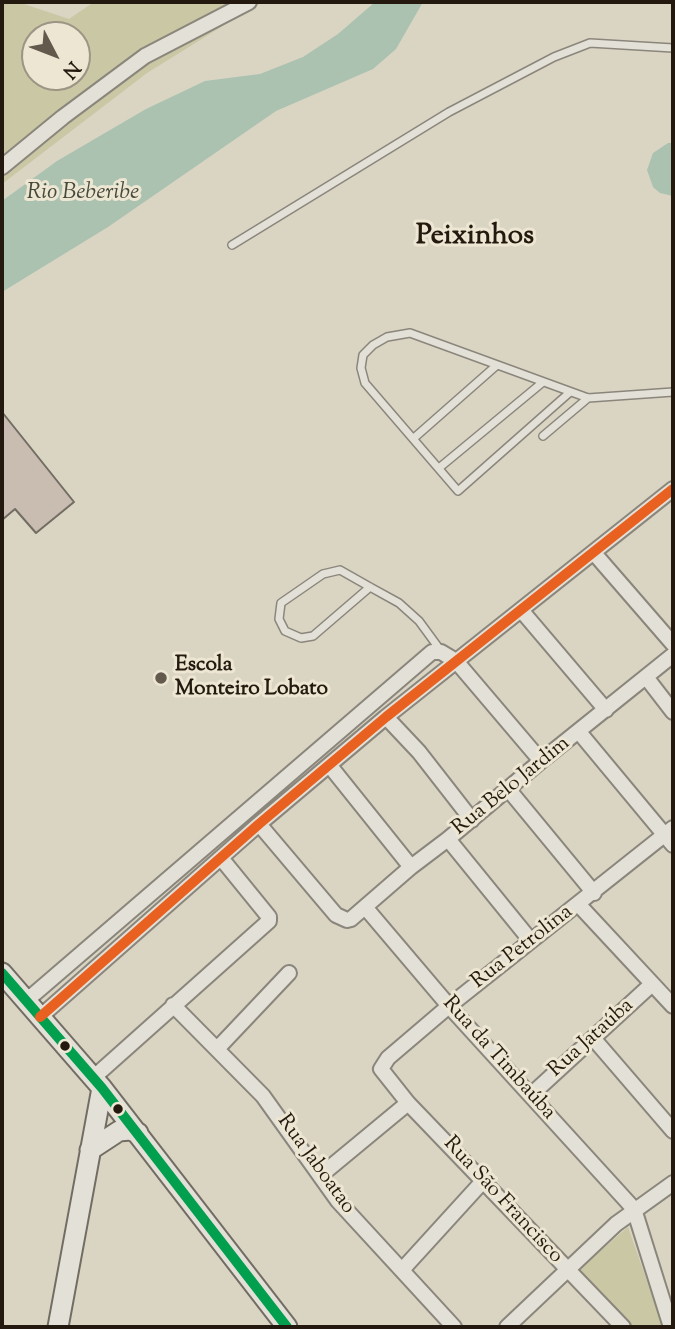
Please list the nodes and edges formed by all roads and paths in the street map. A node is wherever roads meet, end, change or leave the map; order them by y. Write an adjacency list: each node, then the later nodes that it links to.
1 (249, 2): 3 (street)
2 (673, 48): 4 (lane)
3 (2, 167)
4 (232, 245)
5 (497, 365): 6 (lane); 11 (lane); 11 (lane)
6 (543, 382): 8 (lane); 12 (lane)
7 (673, 392): 9 (lane)
8 (569, 393): 9 (lane); 12 (lane)
9 (588, 398): 10 (lane)
10 (543, 436)
11 (414, 438): 12 (lane)
12 (439, 468)
13 (671, 494): 14 (street)
14 (594, 553): 16 (street); 17 (street)
15 (370, 587): 15 (lane); 18 (lane)
16 (521, 610): 20 (street); 22 (street)
17 (673, 644)
18 (442, 652): 20 (street); 42 (street)
19 (673, 655): 21 (street, Rua Belo Jardim)
20 (456, 661): 24 (street); 26 (street)
21 (646, 677): 22 (street, Rua Belo Jardim); 23 (street)
22 (606, 710): 25 (street, Rua Belo Jardim)
23 (673, 712)
24 (386, 717): 27 (street); 29 (street)
25 (579, 732): 26 (street, Rua Belo Jardim); 31 (street)
26 (541, 761): 28 (street, Rua Belo Jardim)
27 (330, 766): 30 (street); 34 (street)
28 (509, 790): 29 (street, Rua Belo Jardim); 35 (street)
29 (472, 820): 32 (street, Rua Belo Jardim)
30 (259, 824): 33 (street); 37 (street, Rua Belo Jardim)
31 (670, 836): 35 (street, Rua Petrolina)
32 (448, 839): 34 (street, Rua Belo Jardim); 38 (street)
33 (221, 858): 43 (street); 46 (street)
34 (411, 867): 37 (street, Rua Belo Jardim)
35 (594, 892): 36 (street, Rua Petrolina)
36 (579, 905): 38 (street, Rua Petrolina); 41 (street)
37 (365, 907): 44 (street, Rua da Timbaúba)
38 (531, 941): 44 (street, Rua Petrolina)
39 (2, 973): 42 (main road)
40 (289, 973): 48 (street)
41 (652, 984): 45 (street); 47 (street, Rua Jataúba)
42 (26, 1001): 46 (main road)
43 (173, 1004): 48 (street, Rua Jaboatao); 50 (street)
44 (449, 1006): 49 (street, Rua Petrolina); 51 (street, Rua da Timbaúba)
45 (673, 1006)
46 (40, 1017): 50 (main road)
47 (593, 1038): 51 (street, Rua Jataúba); 53 (street)
48 (217, 1049): 56 (street, Rua Jaboatao)
49 (383, 1074): 52 (street, Rua São Francisco)
50 (97, 1083): 54 (main road); 55 (main road)
51 (531, 1095): 59 (street, Rua da Timbaúba)
52 (408, 1103): 56 (street); 57 (street, Rua São Francisco)
53 (673, 1131)
54 (138, 1133): 55 (main road); 63 (main road)
55 (90, 1150): 62 (main road)
56 (321, 1175): 61 (street, Rua Jaboatao)
57 (484, 1180): 60 (street, Rua São Francisco); 61 (street)
58 (673, 1183): 59 (street)
59 (635, 1209): 60 (street); 67 (street)
60 (567, 1269): 65 (street); 66 (street, Rua São Francisco)
61 (402, 1270): 64 (street, Rua Jaboatao)
62 (58, 1327)
63 (287, 1327)
64 (454, 1327)
65 (507, 1327)
66 (623, 1327)
67 (671, 1327)

